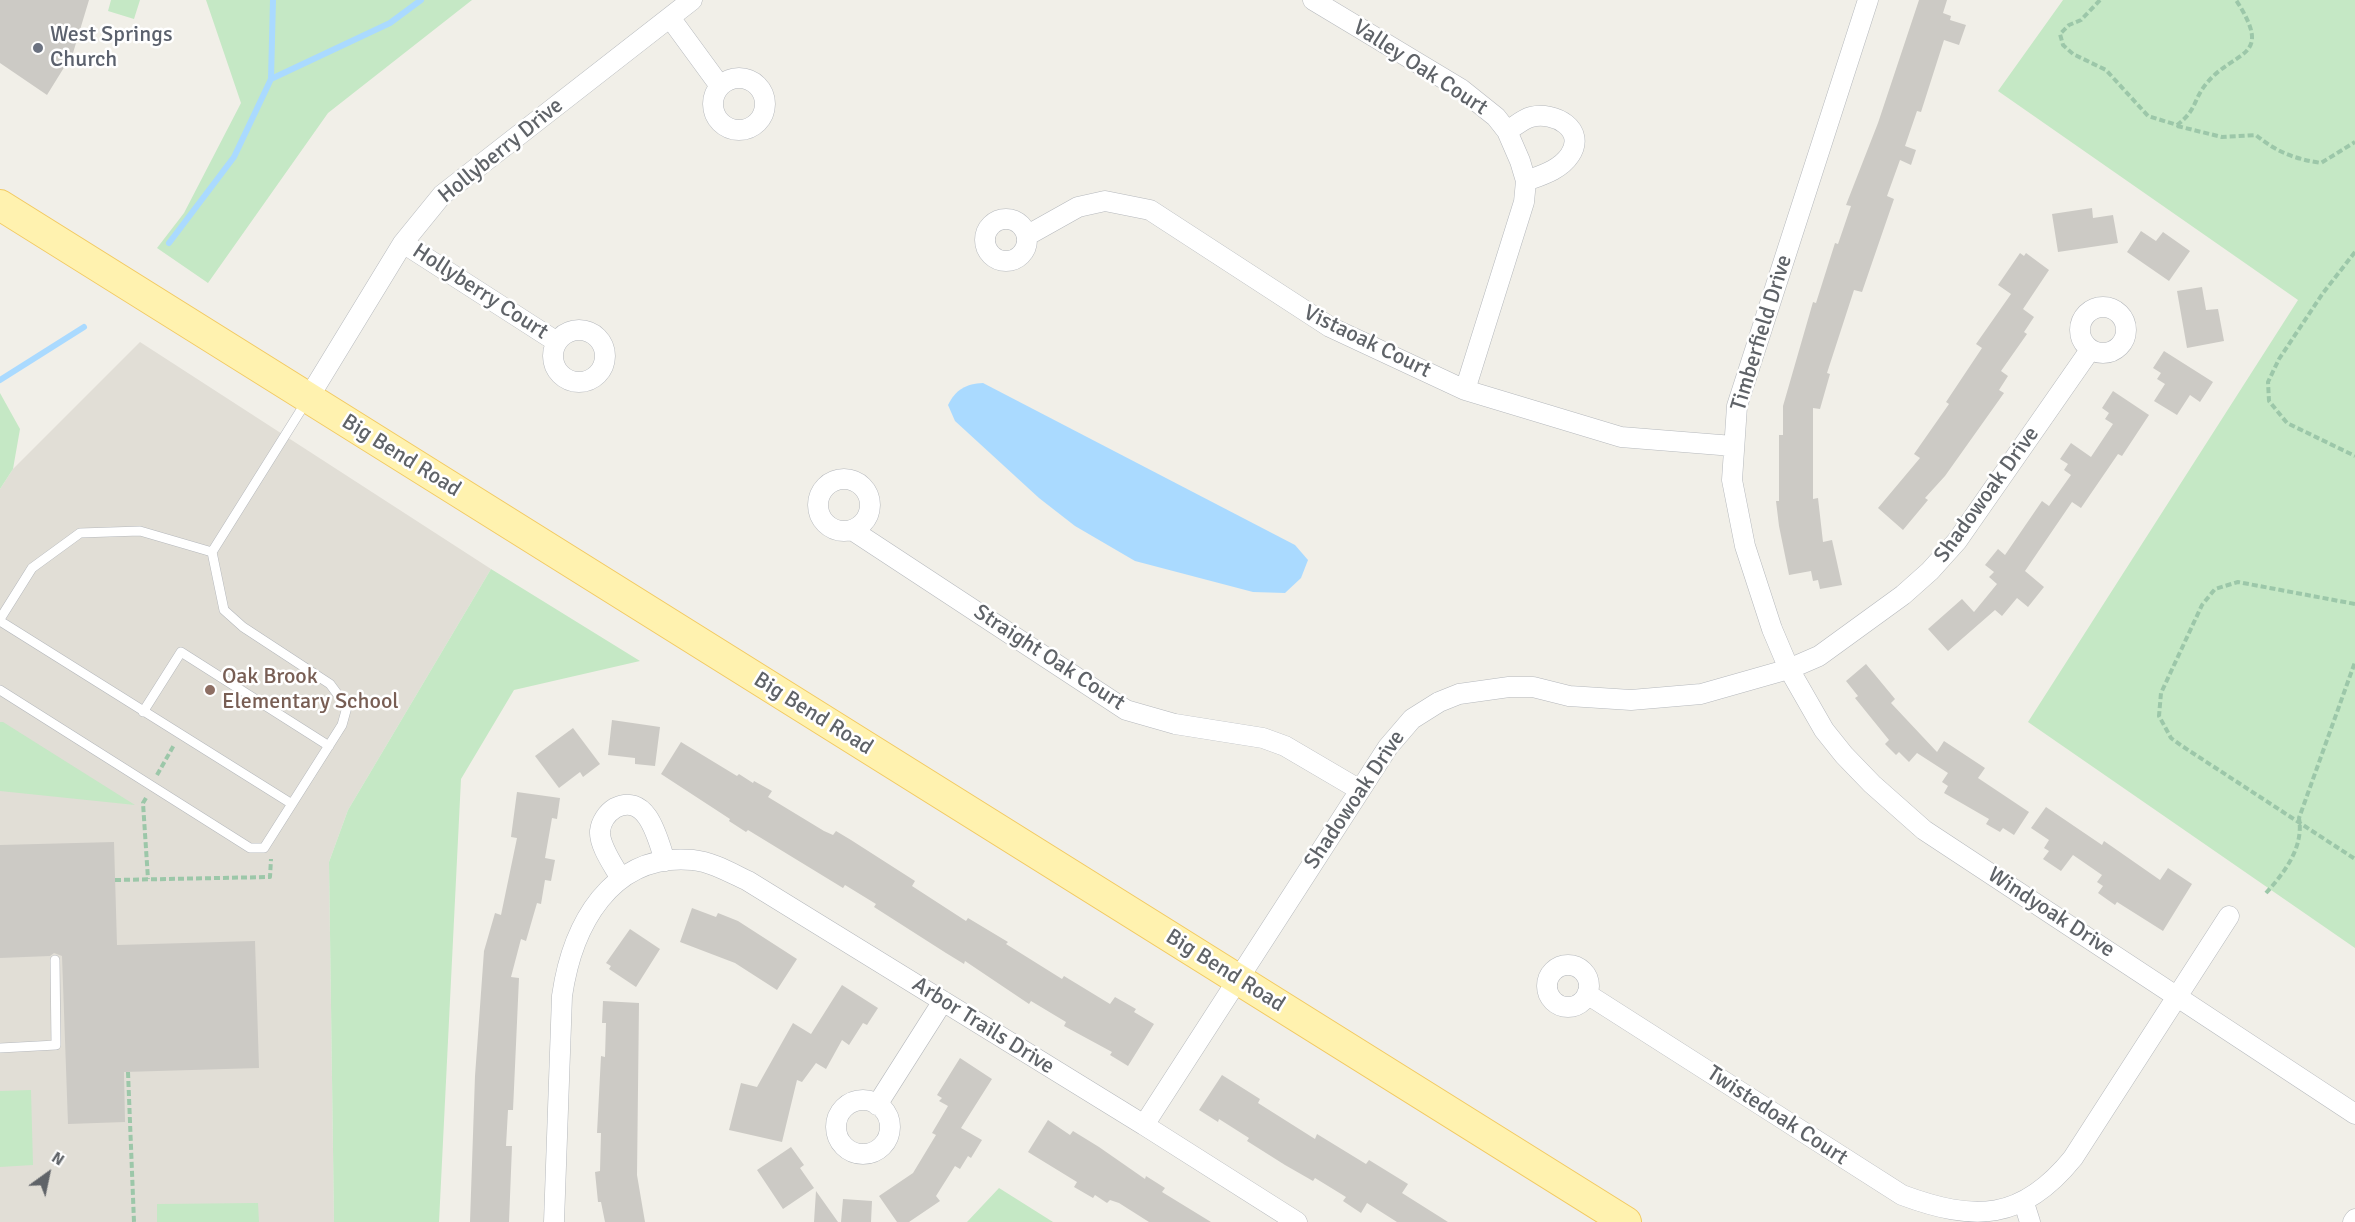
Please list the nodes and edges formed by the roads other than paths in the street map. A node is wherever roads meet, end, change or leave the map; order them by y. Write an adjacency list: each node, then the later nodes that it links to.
1 (693, 0): 4 (street, Hollyberry Drive)
2 (1313, 0): 6 (street, Valley Oak Court)
3 (1868, 0): 15 (street, Timberfield Drive)
4 (671, 19): 5 (street); 10 (street, Hollyberry Drive)
5 (720, 86)
6 (1507, 131): 7 (street, Valley Oak Court); 7 (street)
7 (1526, 181): 13 (street, Valley Oak Court)
8 (0, 205): 14 (main road, Big Bend Road)
9 (1028, 235): 13 (street, Vistaoak Court)
10 (403, 243): 11 (street, Hollyberry Court); 14 (street, Hollyberry Drive)
11 (557, 342)
12 (2090, 350): 19 (street, Shadowoak Drive)
13 (1465, 390): 15 (street, Vistaoak Court)
14 (309, 398): 17 (lane); 29 (main road, Big Bend Road)
15 (1733, 446): 19 (street, Timberfield Drive)
16 (852, 530): 23 (street, Straight Oak Court)
17 (212, 552): 18 (lane); 22 (lane)
18 (0, 620): 21 (lane)
19 (1789, 669): 23 (street, Shadowoak Drive); 31 (street, Windyoak Drive)
20 (0, 690): 24 (lane)
21 (143, 712): 22 (lane); 24 (lane)
22 (329, 746): 24 (lane)
23 (1360, 790): 29 (street, Shadowoak Drive)
24 (292, 804)
25 (665, 861): 26 (street, Arbor Trails Drive); 26 (street); 32 (street, Arbor Trails Drive)
26 (621, 879): 39 (street, Arbor Trails Drive)
27 (2229, 916): 31 (street, Twistedoak Court)
28 (55, 960): 33 (lane)
29 (1237, 979): 36 (street); 41 (main road, Big Bend Road)
30 (1587, 994): 38 (street, Twistedoak Court)
31 (2177, 996): 35 (street, Windyoak Drive); 37 (street, Twistedoak Court)
32 (943, 1001): 34 (street); 36 (street, Arbor Trails Drive)
33 (0, 1048)
34 (878, 1105)
35 (2355, 1114)
36 (1144, 1125): 40 (street, Arbor Trails Drive)
37 (2024, 1203): 38 (street, Twistedoak Court); 42 (street)
38 (1977, 1219)
39 (554, 1222)
40 (1297, 1222)
41 (1626, 1222)
42 (2030, 1222)

